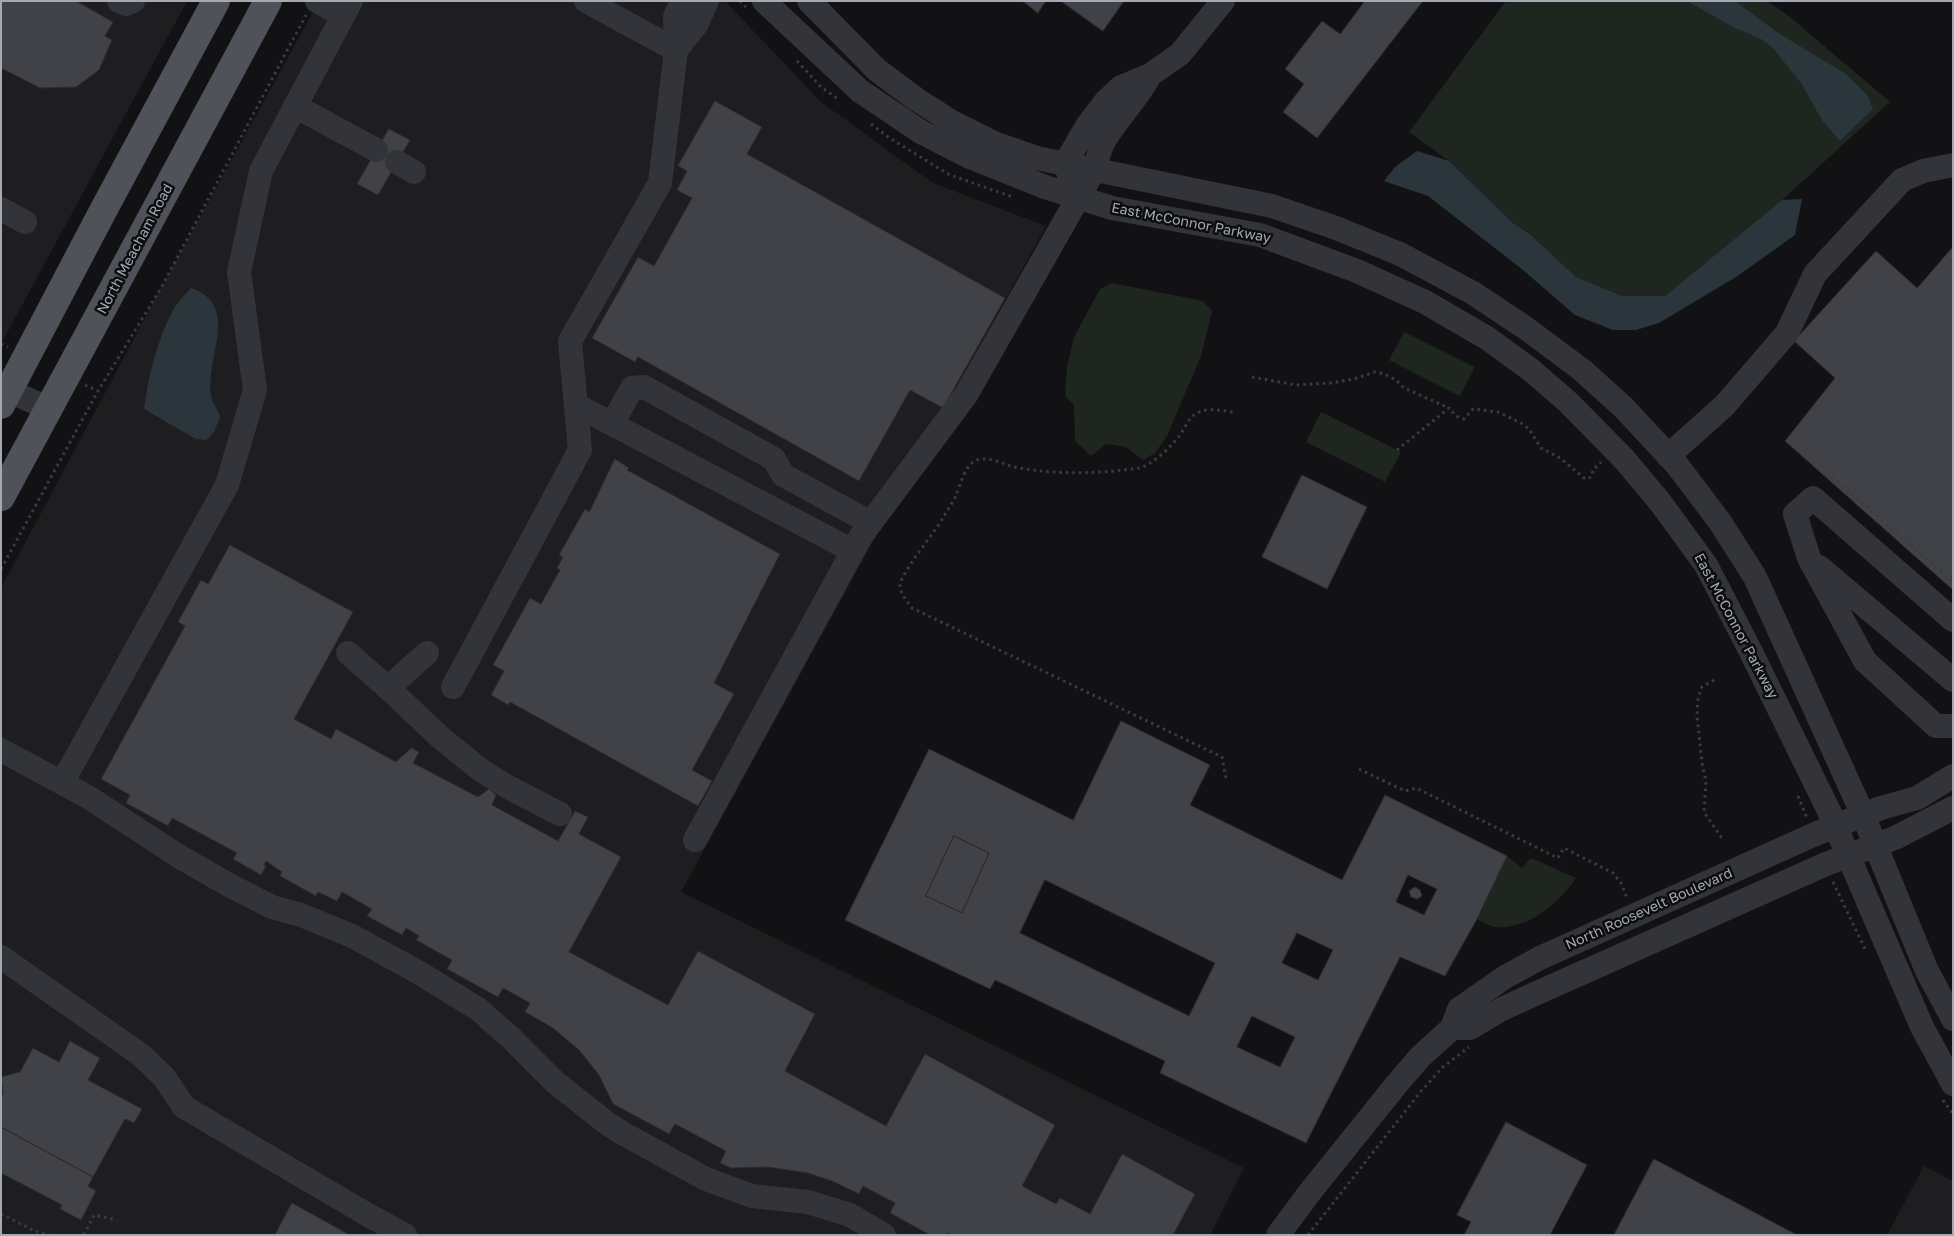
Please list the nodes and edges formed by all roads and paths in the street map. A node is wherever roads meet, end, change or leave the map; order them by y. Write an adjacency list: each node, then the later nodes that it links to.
1 (119, 1): 2 (street)
2 (133, 1)
3 (216, 1): 29 (main road)
4 (268, 1): 32 (main road, North Meacham Road)
5 (586, 1): 14 (street)
6 (682, 1): 14 (street)
7 (707, 1): 14 (street)
8 (740, 1): 11 (path)
9 (810, 1): 21 (street)
10 (1223, 1): 16 (street)
11 (755, 5): 24 (street, East McConnor Parkway)
12 (312, 6): 13 (street); 43 (path)
13 (347, 8): 18 (street)
14 (676, 50): 30 (street)
15 (794, 58): 17 (path)
16 (1150, 75): 21 (street); 23 (street)
17 (844, 104)
18 (295, 106): 20 (street); 57 (street)
19 (868, 122): 25 (path)
20 (376, 150)
21 (1065, 164): 23 (street); 24 (street)
22 (1953, 165): 36 (street)
23 (1094, 170): 24 (street); 36 (street)
24 (1078, 197): 40 (street); 63 (street, East McConnor Parkway)
25 (1019, 199)
26 (1, 210): 27 (street)
27 (25, 222)
28 (1252, 377): 31 (path)
29 (4, 394): 32 (street)
30 (576, 405): 34 (street); 50 (street)
31 (1449, 408): 35 (path); 37 (path)
32 (49, 409): 39 (main road, North Meacham Road)
33 (1232, 412): 56 (path)
34 (612, 424): 40 (street); 41 (street)
35 (1397, 450)
36 (1668, 456): 61 (street)
37 (1606, 458)
38 (1832, 476): 44 (path)
39 (1, 497)
40 (871, 522): 41 (street)
41 (853, 551): 64 (street)
42 (1809, 558): 45 (street); 49 (street); 52 (street)
43 (1, 569)
44 (1953, 582)
45 (1953, 620)
46 (348, 653): 51 (street)
47 (427, 653): 51 (street)
48 (1714, 680): 65 (path)
49 (1953, 680)
50 (453, 687)
51 (388, 688): 60 (street)
52 (1953, 726)
53 (3, 754): 57 (street)
54 (1359, 769): 68 (path)
55 (1953, 776): 61 (street, North Roosevelt Boulevard)
56 (1226, 778)
57 (62, 783): 79 (street)
58 (1795, 787): 62 (path)
59 (1953, 808): 66 (street)
60 (560, 814)
61 (1863, 814): 63 (street, North Roosevelt Boulevard); 66 (street)
62 (1807, 820)
63 (1836, 826): 67 (street, East McConnor Parkway); 71 (street, North Roosevelt Boulevard)
64 (695, 840)
65 (1723, 840)
66 (1876, 845): 67 (street); 70 (street)
67 (1848, 855): 71 (street); 73 (street, East McConnor Parkway)
68 (1627, 898)
69 (1, 957): 76 (street)
70 (1953, 1019)
71 (1452, 1028): 80 (street, North Roosevelt Boulevard)
72 (1476, 1043): 81 (path)
73 (1953, 1084)
74 (1, 1214): 77 (path)
75 (116, 1220): 78 (path)
76 (395, 1232)
77 (50, 1235)
78 (84, 1235)
79 (884, 1235)
80 (1278, 1235)
81 (1308, 1235)

